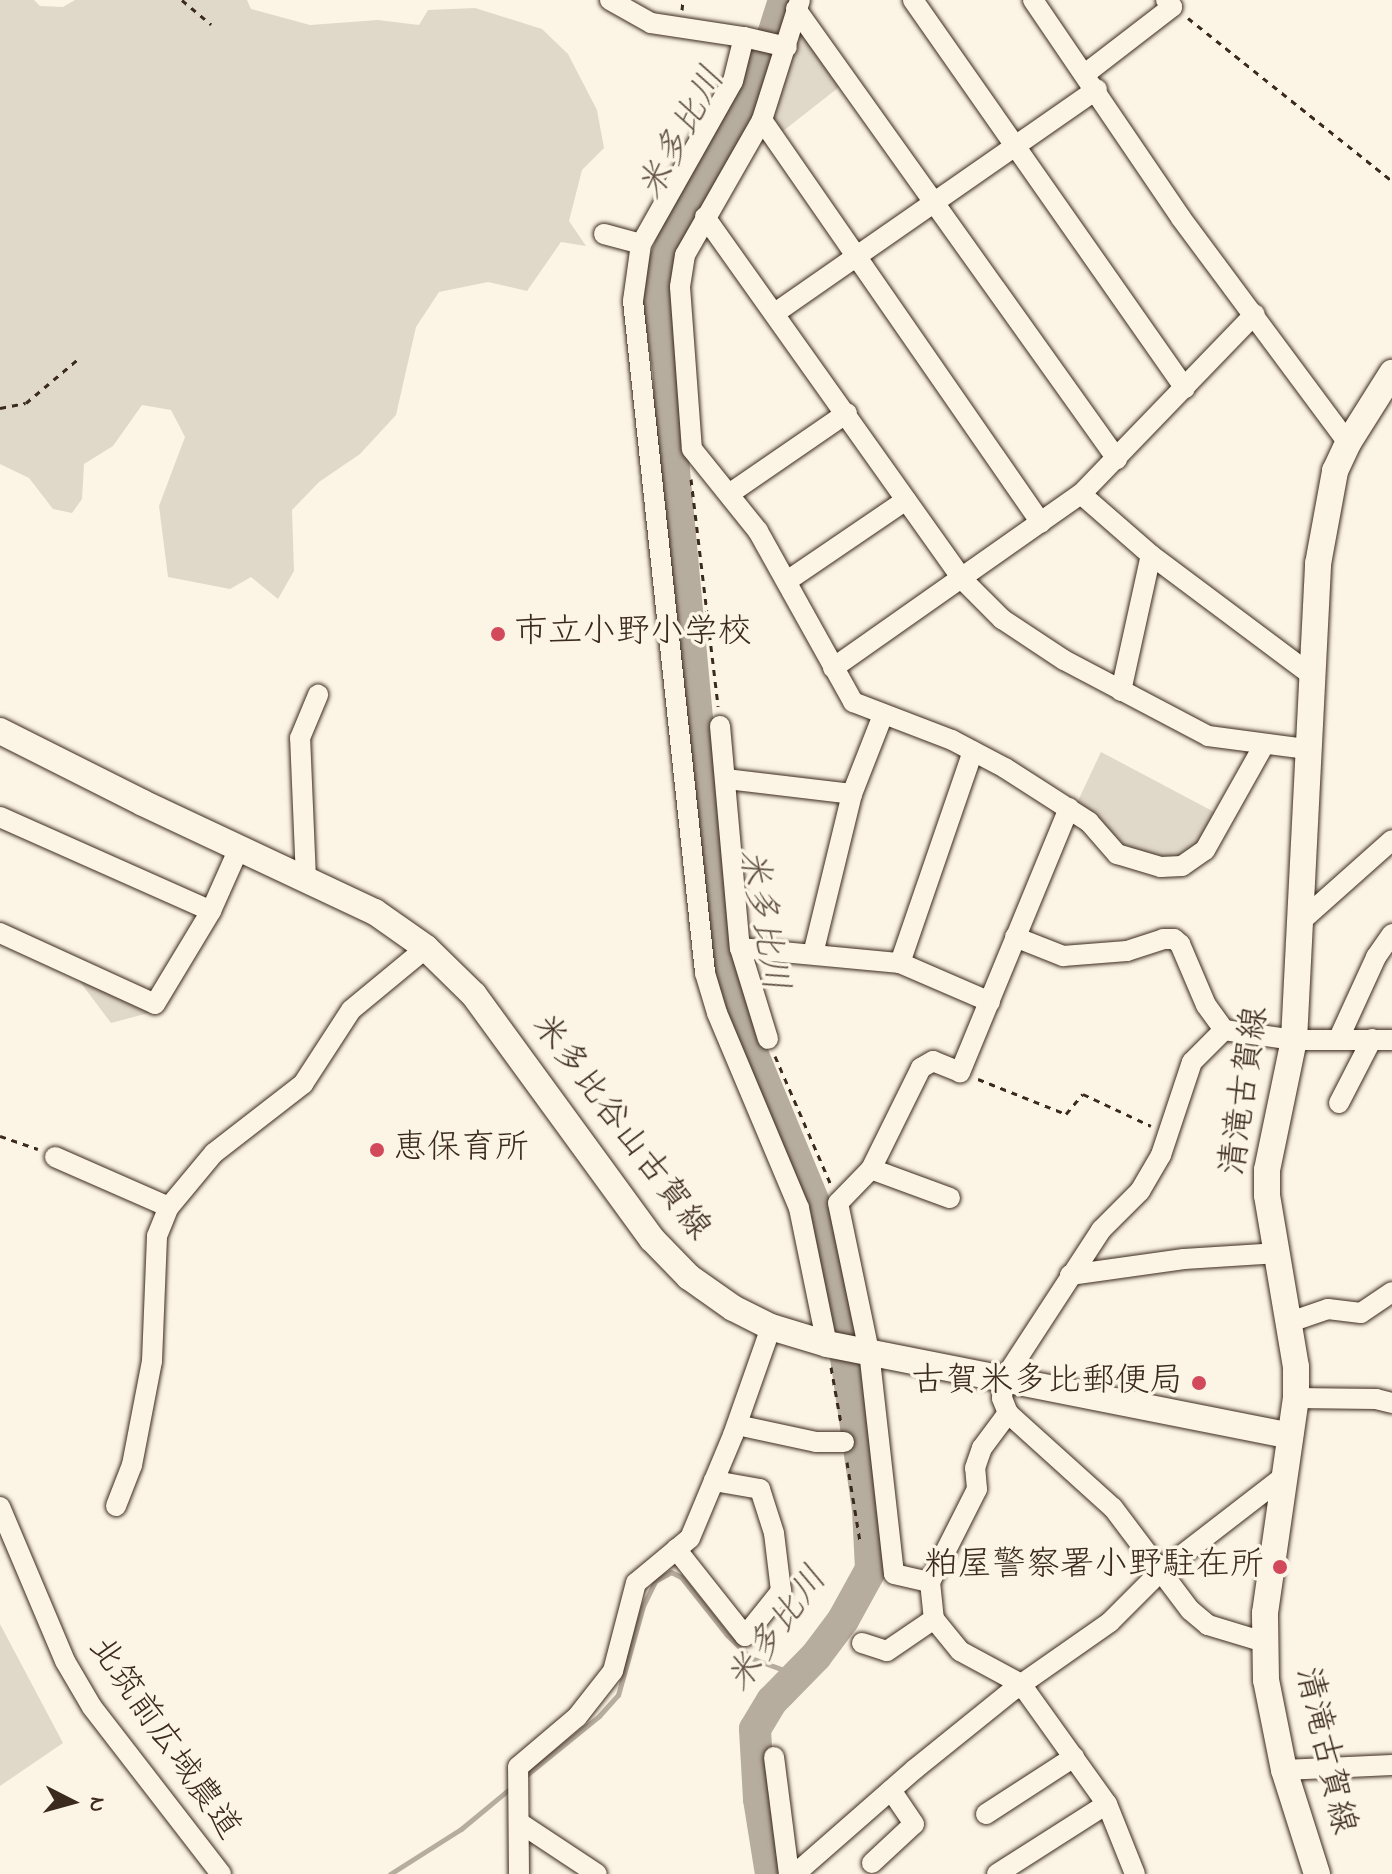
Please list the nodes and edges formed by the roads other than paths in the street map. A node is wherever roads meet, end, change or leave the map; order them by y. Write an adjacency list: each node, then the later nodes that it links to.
1 (610, 0): 6 (street)
2 (913, 0): 10 (street)
3 (1033, 0): 8 (street)
4 (1169, 4): 8 (street)
5 (798, 5): 7 (street); 11 (street)
6 (744, 37): 7 (street); 14 (street)
7 (787, 47): 9 (street)
8 (1091, 82): 10 (street); 17 (street)
9 (762, 120): 12 (street); 15 (street)
10 (1016, 145): 11 (street); 18 (street)
11 (936, 201): 15 (street); 22 (street)
12 (705, 217): 16 (street); 23 (street)
13 (604, 234): 14 (street)
14 (641, 244): 72 (street)
15 (856, 257): 16 (street); 26 (street)
16 (775, 313): 20 (street)
17 (1255, 314): 18 (street); 21 (street)
18 (1185, 388): 22 (street)
19 (1387, 393): 21 (main road, 清滝古賀線)
20 (847, 413): 23 (street); 25 (street)
21 (1348, 443): 31 (main road, 清滝古賀線)
22 (1117, 459): 24 (street)
23 (729, 494): 29 (street)
24 (1081, 494): 26 (street); 27 (street)
25 (906, 500): 28 (street); 29 (street)
26 (1041, 523): 28 (street)
27 (1151, 555): 31 (street); 32 (street)
28 (962, 579): 30 (street); 32 (street)
29 (787, 581): 30 (street)
30 (833, 668): 34 (street)
31 (1310, 674): 38 (main road, 清滝古賀線)
32 (1121, 691): 37 (street)
33 (318, 695): 46 (street)
34 (883, 715): 39 (street); 41 (street)
35 (720, 726): 40 (street)
36 (0, 731): 45 (main road, 米多比谷山古賀線)
37 (1264, 745): 38 (street); 42 (street)
38 (1307, 749): 48 (main road, 清滝古賀線)
39 (973, 751): 42 (street); 55 (street)
40 (727, 779): 41 (street); 53 (street)
41 (852, 794): 54 (street)
42 (1069, 808): 51 (street)
43 (0, 817): 47 (street)
44 (1392, 840): 48 (street)
45 (239, 848): 46 (main road, 米多比谷山古賀線); 47 (street)
46 (306, 879): 52 (main road, 米多比谷山古賀線)
47 (211, 911): 49 (street)
48 (1300, 922): 60 (main road, 清滝古賀線)
49 (0, 933)
50 (1392, 934): 58 (street)
51 (1015, 937): 56 (street); 57 (street)
52 (426, 948): 66 (street); 71 (main road, 米多比谷山古賀線)
53 (740, 948): 54 (street); 59 (street)
54 (813, 954): 55 (street)
55 (900, 963): 56 (street)
56 (990, 1002): 64 (street)
57 (1224, 1030): 60 (street); 68 (street)
58 (1339, 1038): 60 (street); 61 (street)
59 (768, 1039)
60 (1294, 1040): 67 (main road, 清滝古賀線)
61 (1382, 1040): 62 (street)
62 (1339, 1103)
63 (55, 1157): 66 (street)
64 (871, 1169): 65 (street); 73 (street)
65 (950, 1198)
66 (169, 1207): 83 (street)
67 (1279, 1253): 68 (street); 70 (main road, 清滝古賀線)
68 (1070, 1275): 74 (street)
69 (1392, 1292): 70 (street)
70 (1290, 1322): 75 (main road, 清滝古賀線)
71 (771, 1327): 72 (main road, 米多比谷山古賀線); 78 (street)
72 (827, 1344): 73 (main road, 米多比谷山古賀線)
73 (865, 1350): 74 (main road, 米多比谷山古賀線); 87 (street)
74 (1004, 1379): 77 (street); 79 (main road, 米多比谷山古賀線)
75 (1296, 1398): 76 (street); 79 (main road, 清滝古賀線)
76 (1392, 1403)
77 (1008, 1413): 86 (street); 87 (street)
78 (737, 1425): 80 (street); 82 (street)
79 (1290, 1436): 81 (main road, 清滝古賀線)
80 (844, 1442)
81 (1283, 1477): 86 (street); 89 (main road, 清滝古賀線)
82 (714, 1481): 85 (street); 85 (street)
83 (116, 1506)
84 (0, 1507): 101 (street, 北筑前広域農道)
85 (676, 1549): 99 (street)
86 (1160, 1572): 89 (street); 91 (street)
87 (930, 1582): 88 (street)
88 (934, 1619): 90 (street); 91 (street)
89 (1264, 1642): 95 (main road, 清滝古賀線)
90 (862, 1643)
91 (1021, 1684): 93 (street); 96 (street)
92 (774, 1757): 104 (street)
93 (1074, 1757): 97 (street); 98 (street)
94 (1392, 1765): 95 (street)
95 (1284, 1770): 108 (main road, 清滝古賀線)
96 (891, 1790): 100 (street); 105 (street)
97 (1107, 1804): 106 (street); 107 (street)
98 (986, 1814)
99 (520, 1823): 102 (street); 103 (street)
100 (872, 1863)
101 (221, 1874)
102 (519, 1874)
103 (597, 1874)
104 (789, 1874)
105 (795, 1874)
106 (997, 1874)
107 (1135, 1874)
108 (1317, 1874)

